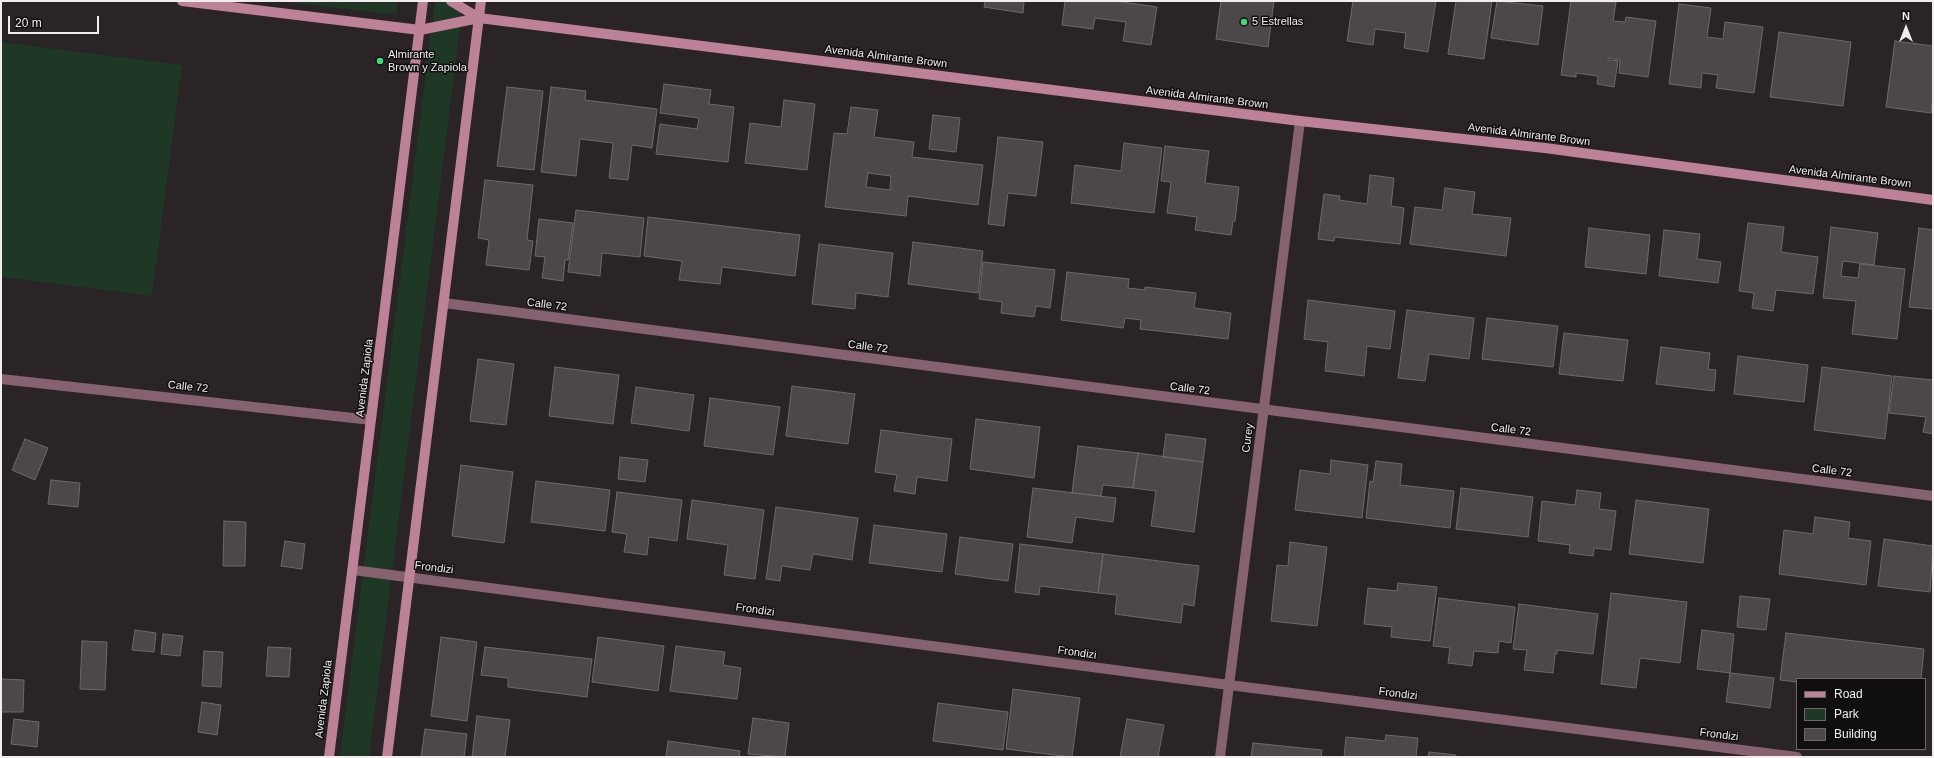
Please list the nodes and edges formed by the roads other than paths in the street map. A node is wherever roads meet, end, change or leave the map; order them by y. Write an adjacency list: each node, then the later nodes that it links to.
1 (182, 1): 6 (main road, Avenida Almirante Brown)
2 (424, 1): 6 (main road, Avenida Zapiola)
3 (451, 1): 5 (main road, Avenida Almirante Brown)
4 (481, 1): 5 (main road)
5 (479, 18): 6 (main road, Avenida Almirante Brown); 7 (main road, Avenida Almirante Brown); 9 (main road)
6 (420, 30): 12 (main road, Avenida Zapiola)
7 (1300, 121): 8 (main road, Avenida Almirante Brown); 11 (street, Curey)
8 (1933, 200)
9 (444, 303): 11 (street, Calle 72); 15 (main road)
10 (1, 379): 12 (street, Calle 72)
11 (1264, 411): 13 (street, Calle 72); 16 (street, Curey)
12 (372, 420): 14 (main road, Avenida Zapiola)
13 (1933, 496)
14 (353, 570): 15 (street, Frondizi); 17 (main road, Avenida Zapiola)
15 (409, 577): 16 (street, Frondizi); 18 (main road)
16 (1229, 685): 19 (street, Curey); 20 (street, Frondizi)
17 (329, 757)
18 (387, 757)
19 (1220, 757)
20 (1797, 757)

